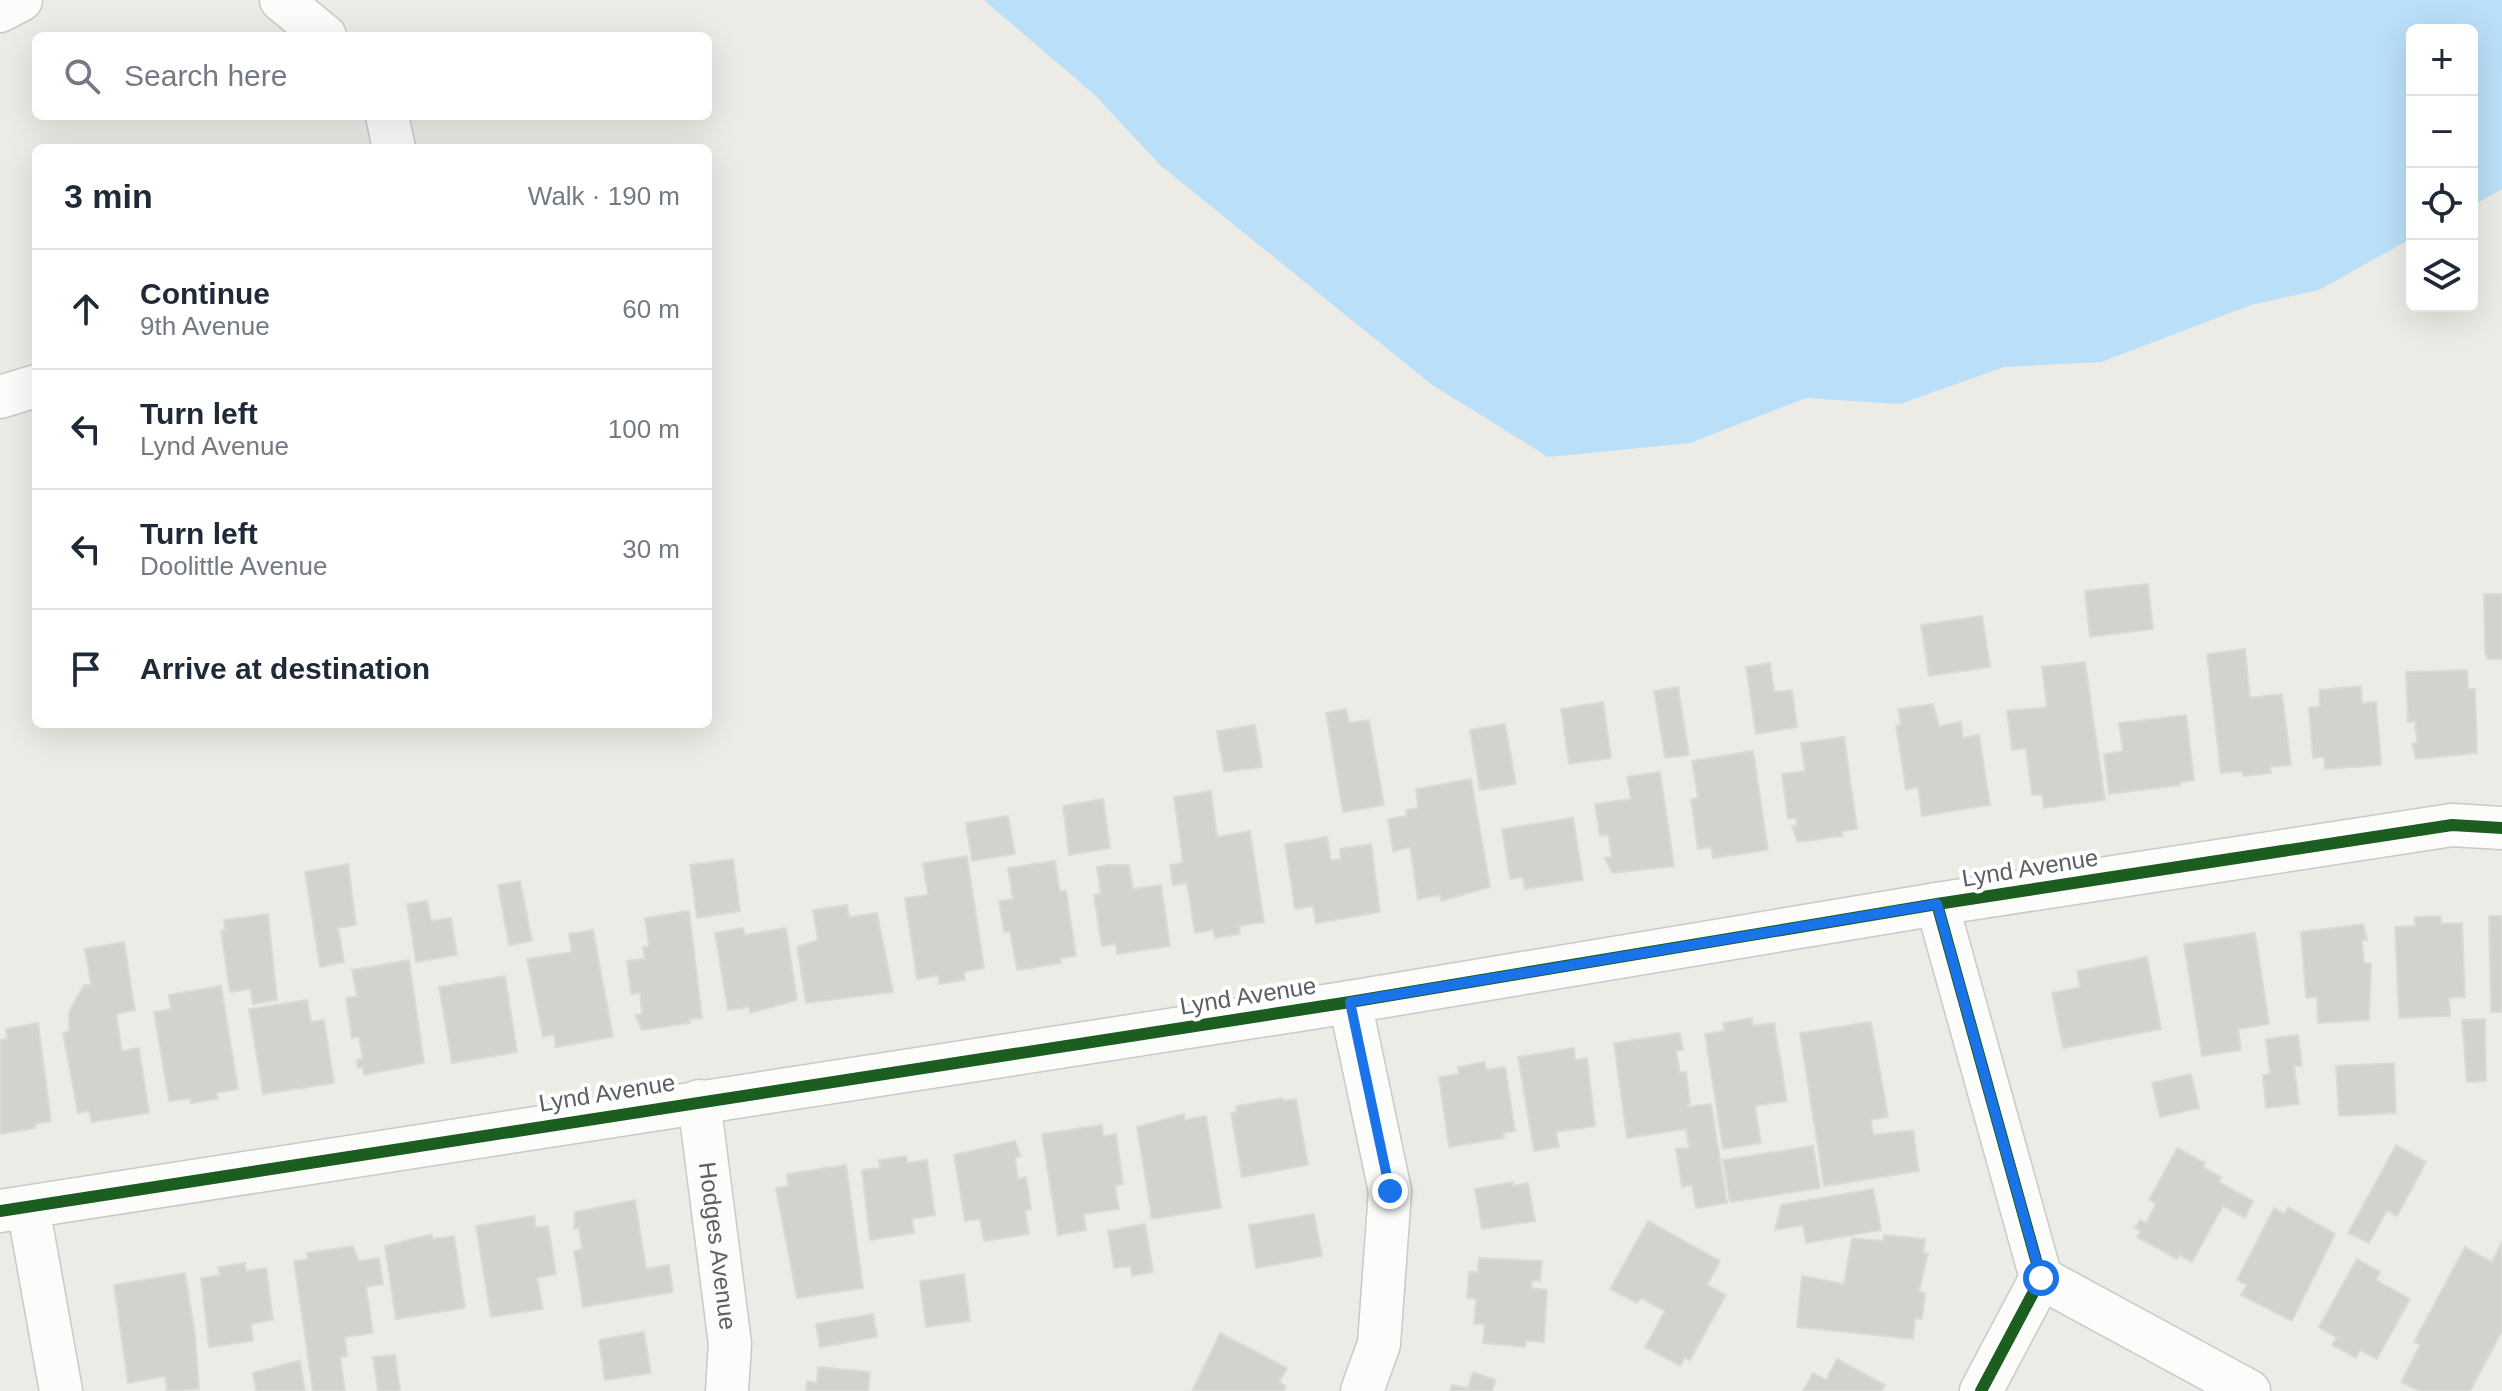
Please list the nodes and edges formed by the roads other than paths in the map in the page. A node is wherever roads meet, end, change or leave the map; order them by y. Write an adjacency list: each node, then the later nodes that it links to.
1 (21, 0): 3 (street)
2 (281, 0): 4 (street)
3 (0, 11)
4 (320, 32)
5 (388, 120): 6 (street)
6 (393, 144)
7 (32, 387): 8 (street)
8 (0, 397)
9 (2502, 828): 10 (street, Lynd Avenue)
10 (1937, 904): 11 (street, Lynd Avenue); 14 (street)
11 (1350, 1002): 12 (street, Lynd Avenue); 17 (street)
12 (699, 1101): 13 (street, Lynd Avenue); 16 (street, Hodges Avenue)
13 (14, 1209): 15 (street)
14 (2041, 1278): 18 (street); 19 (street)
15 (61, 1391)
16 (727, 1391)
17 (1362, 1391)
18 (1981, 1391)
19 (2249, 1391)

